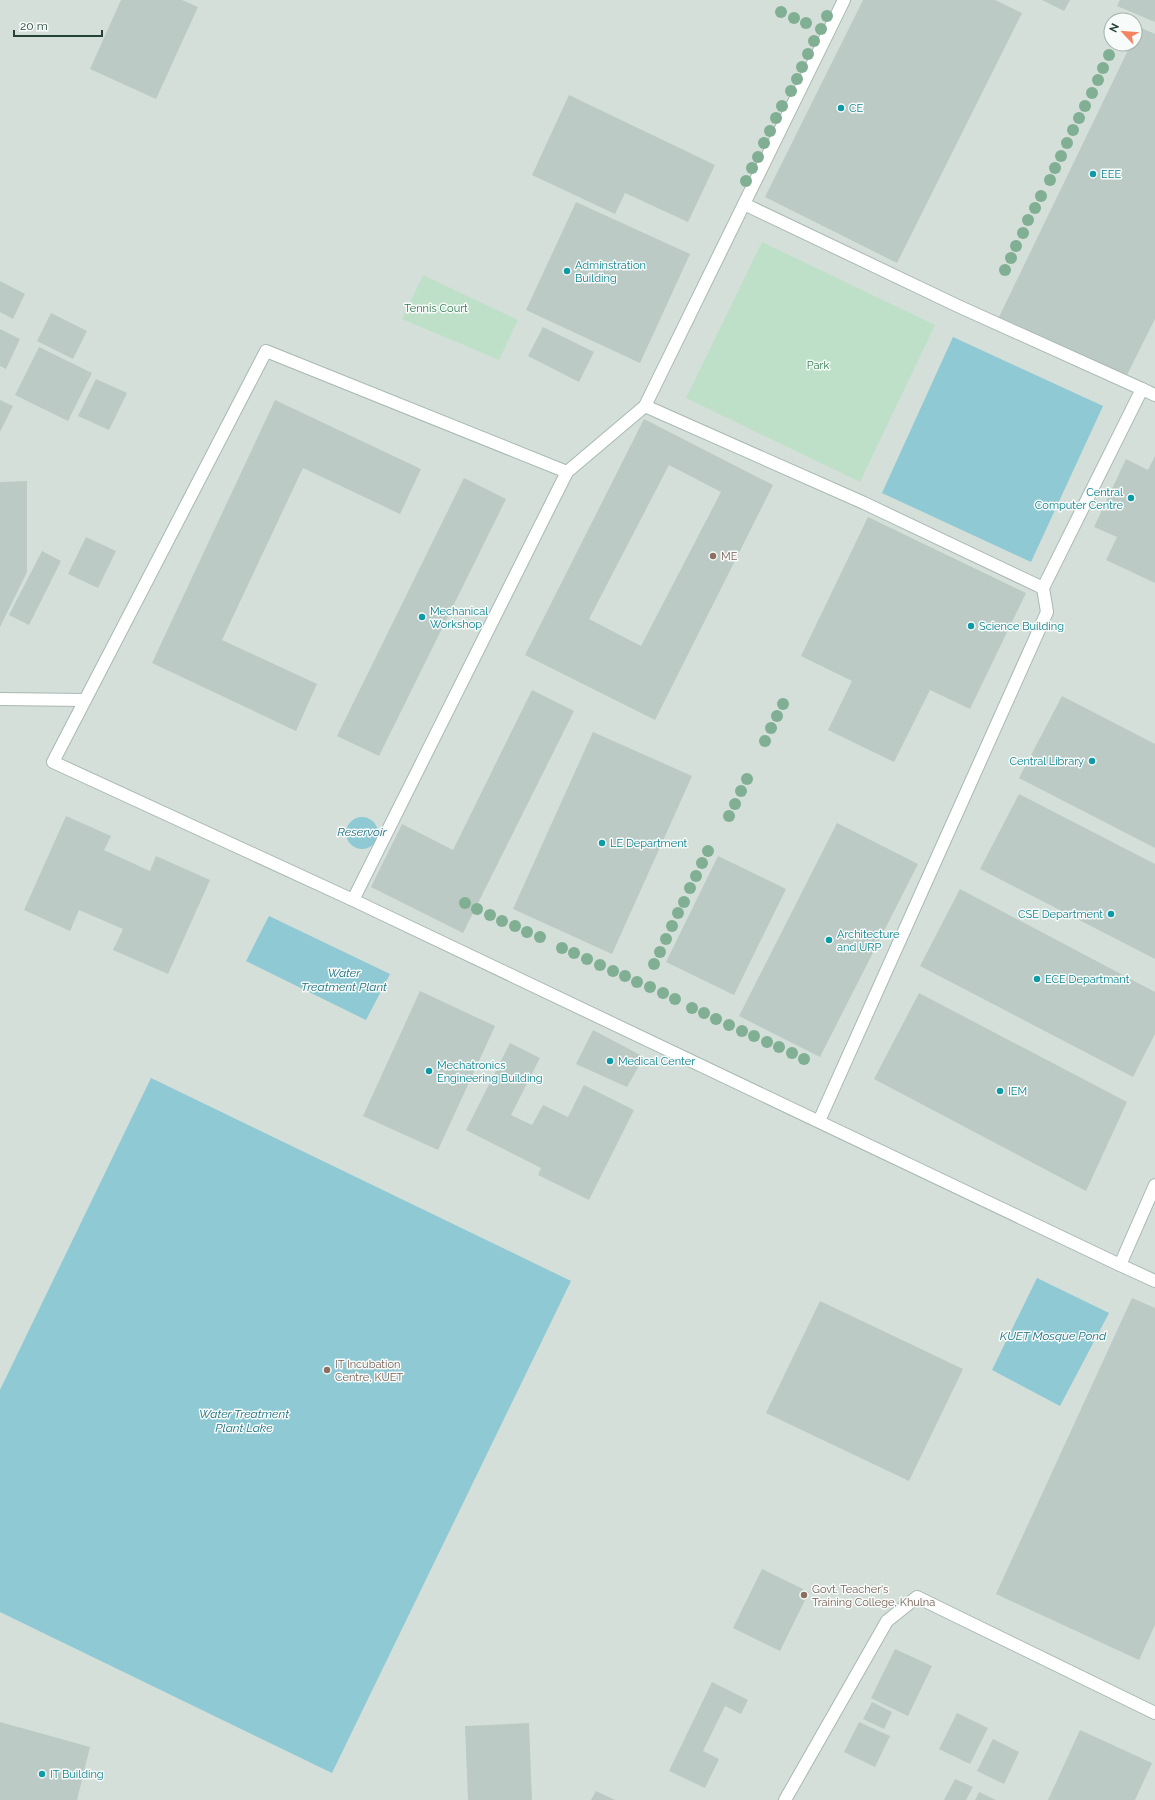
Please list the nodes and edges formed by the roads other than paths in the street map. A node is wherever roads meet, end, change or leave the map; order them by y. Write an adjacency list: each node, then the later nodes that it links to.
1 (844, 0): 2 (street)
2 (744, 204): 3 (street); 5 (street)
3 (1142, 389): 4 (street); 7 (street)
4 (1155, 395)
5 (645, 406): 6 (street); 7 (street)
6 (567, 472): 9 (street); 10 (street)
7 (1043, 588): 11 (street)
8 (0, 698): 9 (street)
9 (85, 700): 10 (street)
10 (353, 900): 11 (street)
11 (819, 1121): 14 (street)
12 (1155, 1185): 13 (street)
13 (1152, 1199): 14 (street)
14 (1120, 1265): 15 (street)
15 (1155, 1281)
16 (1155, 1713): 17 (street)
17 (785, 1800)

